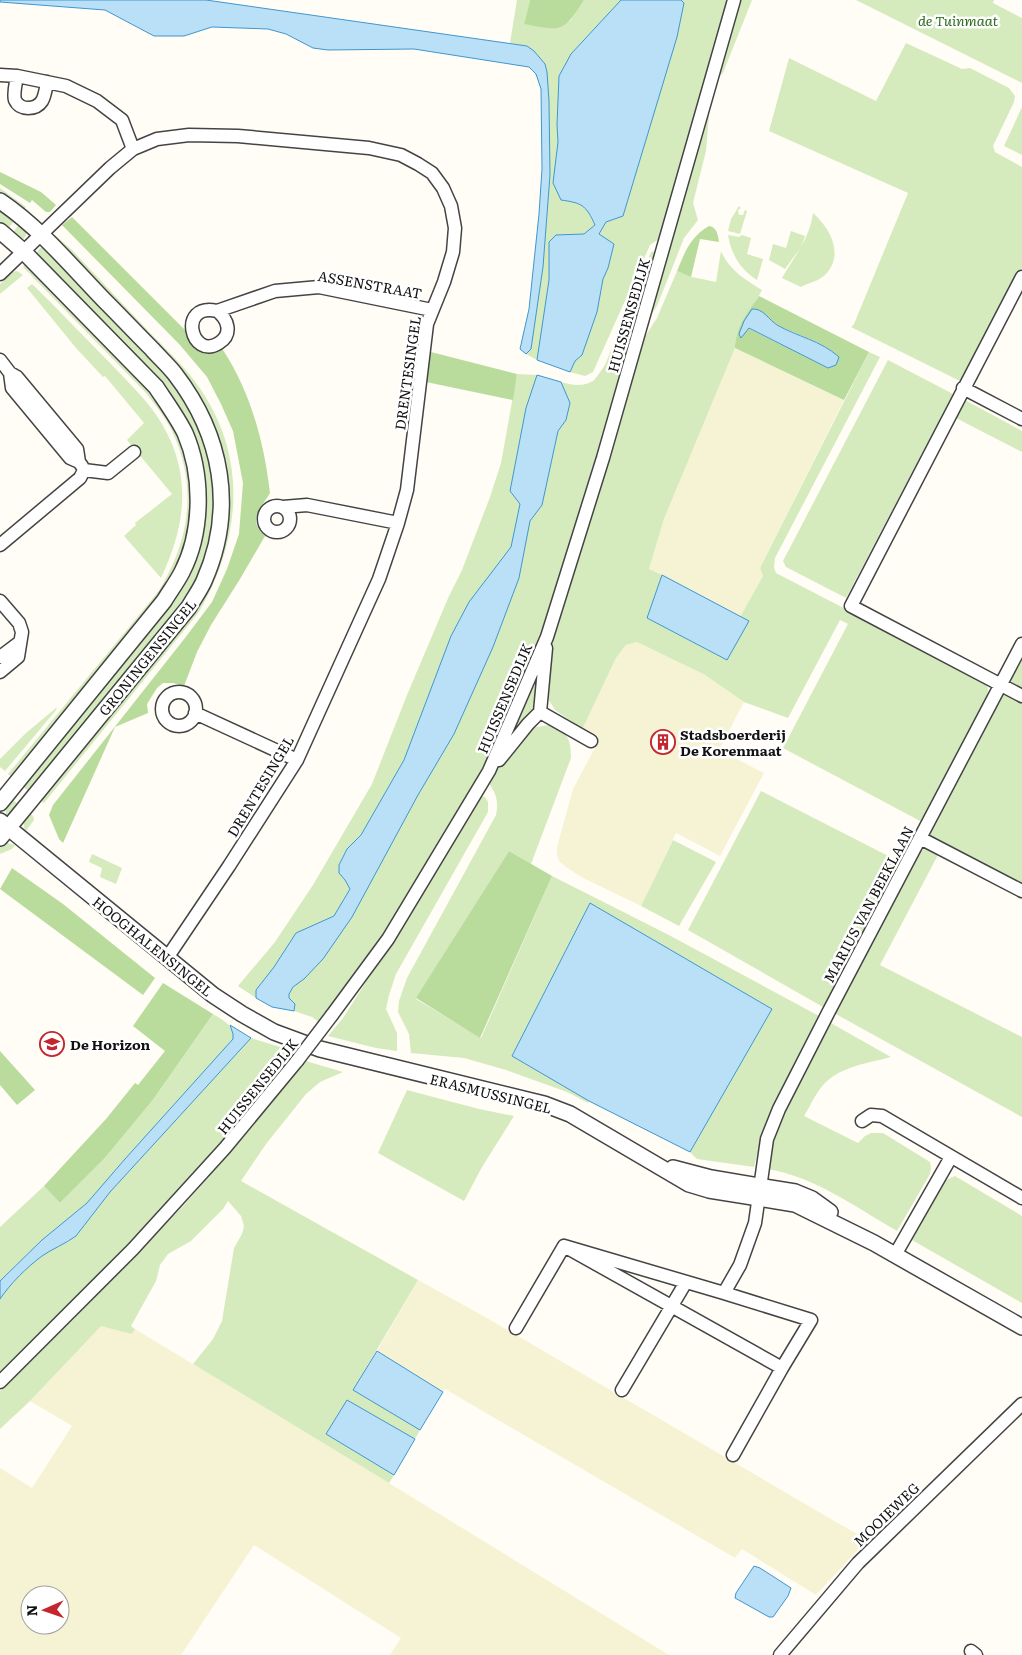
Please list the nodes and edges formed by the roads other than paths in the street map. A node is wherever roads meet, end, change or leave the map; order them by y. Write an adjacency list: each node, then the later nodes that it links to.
1 (734, 0): 23 (street, HUISSENSEDIJK)
2 (0, 75): 3 (street)
3 (17, 76): 4 (street); 4 (street)
4 (47, 82): 5 (street)
5 (133, 149): 8 (street, DRENTESINGEL); 12 (street, DRENTESINGEL)
6 (0, 201): 8 (street, GRONINGENSINGEL)
7 (0, 231): 9 (street, GRONINGENSINGEL)
8 (41, 234): 9 (street, DRENTESINGEL); 36 (street, GRONINGENSINGEL)
9 (23, 251): 10 (street, DRENTESINGEL); 35 (street, GRONINGENSINGEL)
10 (0, 274)
11 (1022, 277): 15 (street)
12 (432, 310): 13 (street, ASSENSTRAAT); 20 (street, DRENTESINGEL)
13 (217, 311)
14 (0, 360): 18 (street)
15 (963, 388): 16 (street); 28 (street)
16 (1022, 419)
17 (134, 452): 18 (street)
18 (82, 466): 21 (street)
19 (283, 507): 20 (street)
20 (398, 523): 33 (street, DRENTESINGEL)
21 (0, 545)
22 (0, 601): 24 (street)
23 (547, 637): 30 (street, HUISSENSEDIJK); 34 (street, HUISSENSEDIJK)
24 (20, 642): 26 (street); 27 (street)
25 (1022, 644): 28 (street, MARIUS VAN BEEKLAAN)
26 (0, 657)
27 (0, 672)
28 (998, 689): 29 (street); 37 (street, MARIUS VAN BEEKLAAN)
29 (1022, 696)
30 (540, 712): 32 (street); 34 (street, HUISSENSEDIJK)
31 (195, 713): 33 (street)
32 (591, 741)
33 (297, 760): 39 (street, DRENTESINGEL)
34 (489, 771): 53 (street, HUISSENSEDIJK, bridge)
35 (0, 803)
36 (3, 829): 39 (street, HOOGHALENSINGEL)
37 (920, 838): 38 (street); 43 (street, MARIUS VAN BEEKLAAN)
38 (1022, 891)
39 (167, 958): 40 (street, HOOGHALENSINGEL)
40 (320, 1050): 43 (street, ERASMUSSINGEL)
41 (862, 1121): 42 (street)
42 (951, 1157): 44 (street); 46 (street)
43 (759, 1192): 46 (street, ERASMUSSINGEL); 48 (street, MARIUS VAN BEEKLAAN)
44 (1022, 1198)
45 (564, 1246): 47 (street); 49 (street); 50 (street)
46 (895, 1255): 51 (street, ERASMUSSINGEL)
47 (686, 1282): 48 (street); 49 (street)
48 (724, 1293): 52 (street)
49 (672, 1307): 52 (street); 54 (street)
50 (516, 1328)
51 (1022, 1328)
52 (782, 1368): 56 (street)
53 (0, 1382)
54 (622, 1390)
55 (1022, 1404): 57 (street, MOOIEWEG)
56 (733, 1455)
57 (780, 1655)

